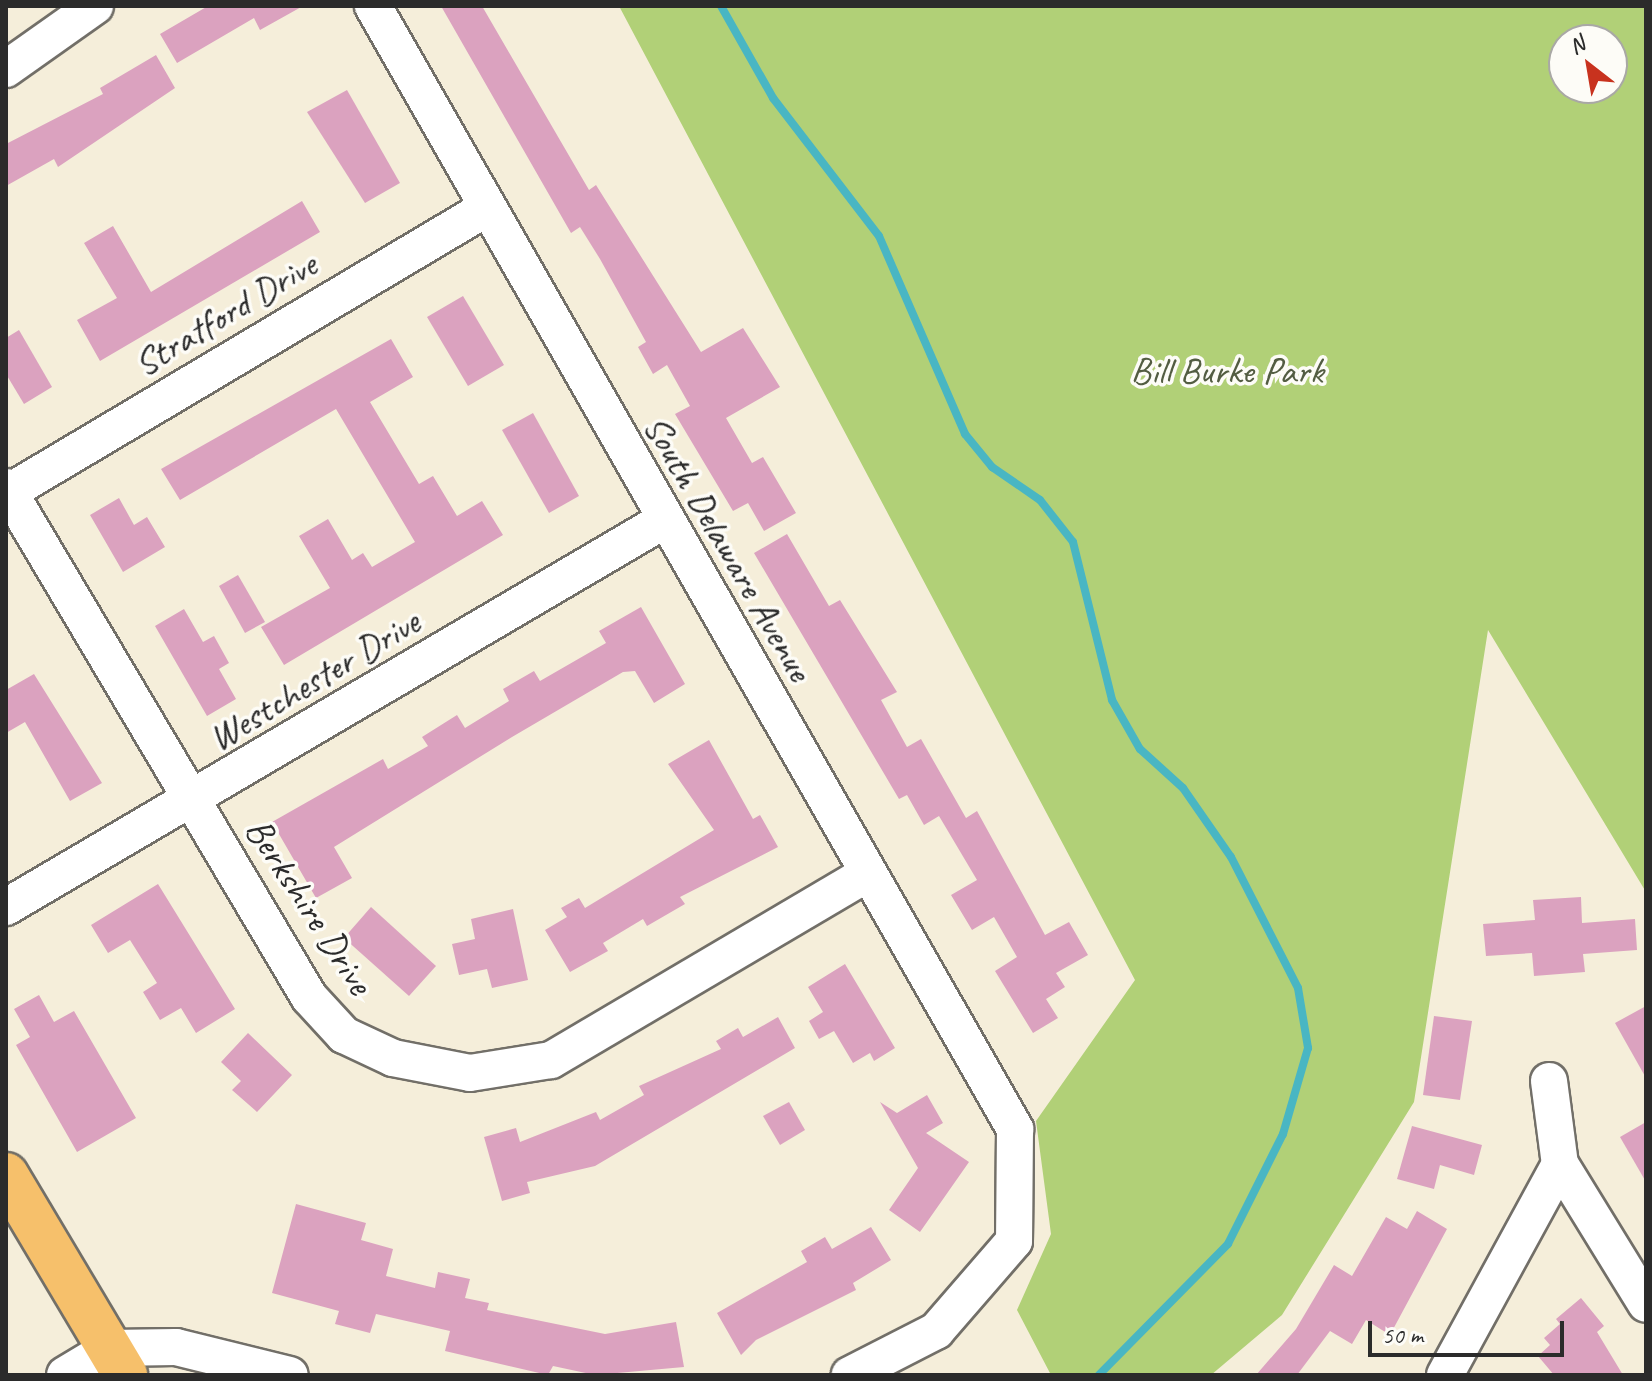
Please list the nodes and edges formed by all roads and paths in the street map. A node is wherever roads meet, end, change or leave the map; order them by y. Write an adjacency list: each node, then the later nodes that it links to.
1 (95, 6): 3 (street)
2 (373, 6): 4 (street, South Delaware Avenue)
3 (6, 69)
4 (485, 209): 5 (street, Stratford Drive); 6 (street, South Delaware Avenue)
5 (7, 489): 7 (street, Berkshire Drive)
6 (663, 521): 7 (street, Westchester Drive); 8 (street, South Delaware Avenue)
7 (192, 802): 8 (street, Berkshire Drive); 9 (street, Westchester Drive)
8 (868, 873): 17 (street, South Delaware Avenue)
9 (6, 907)
10 (1549, 1081): 11 (street)
11 (1560, 1164): 13 (street); 18 (street)
12 (6, 1175): 14 (main road)
13 (1646, 1304)
14 (118, 1362): 15 (street); 16 (street)
15 (65, 1375)
16 (290, 1375)
17 (850, 1375)
18 (1445, 1375)

